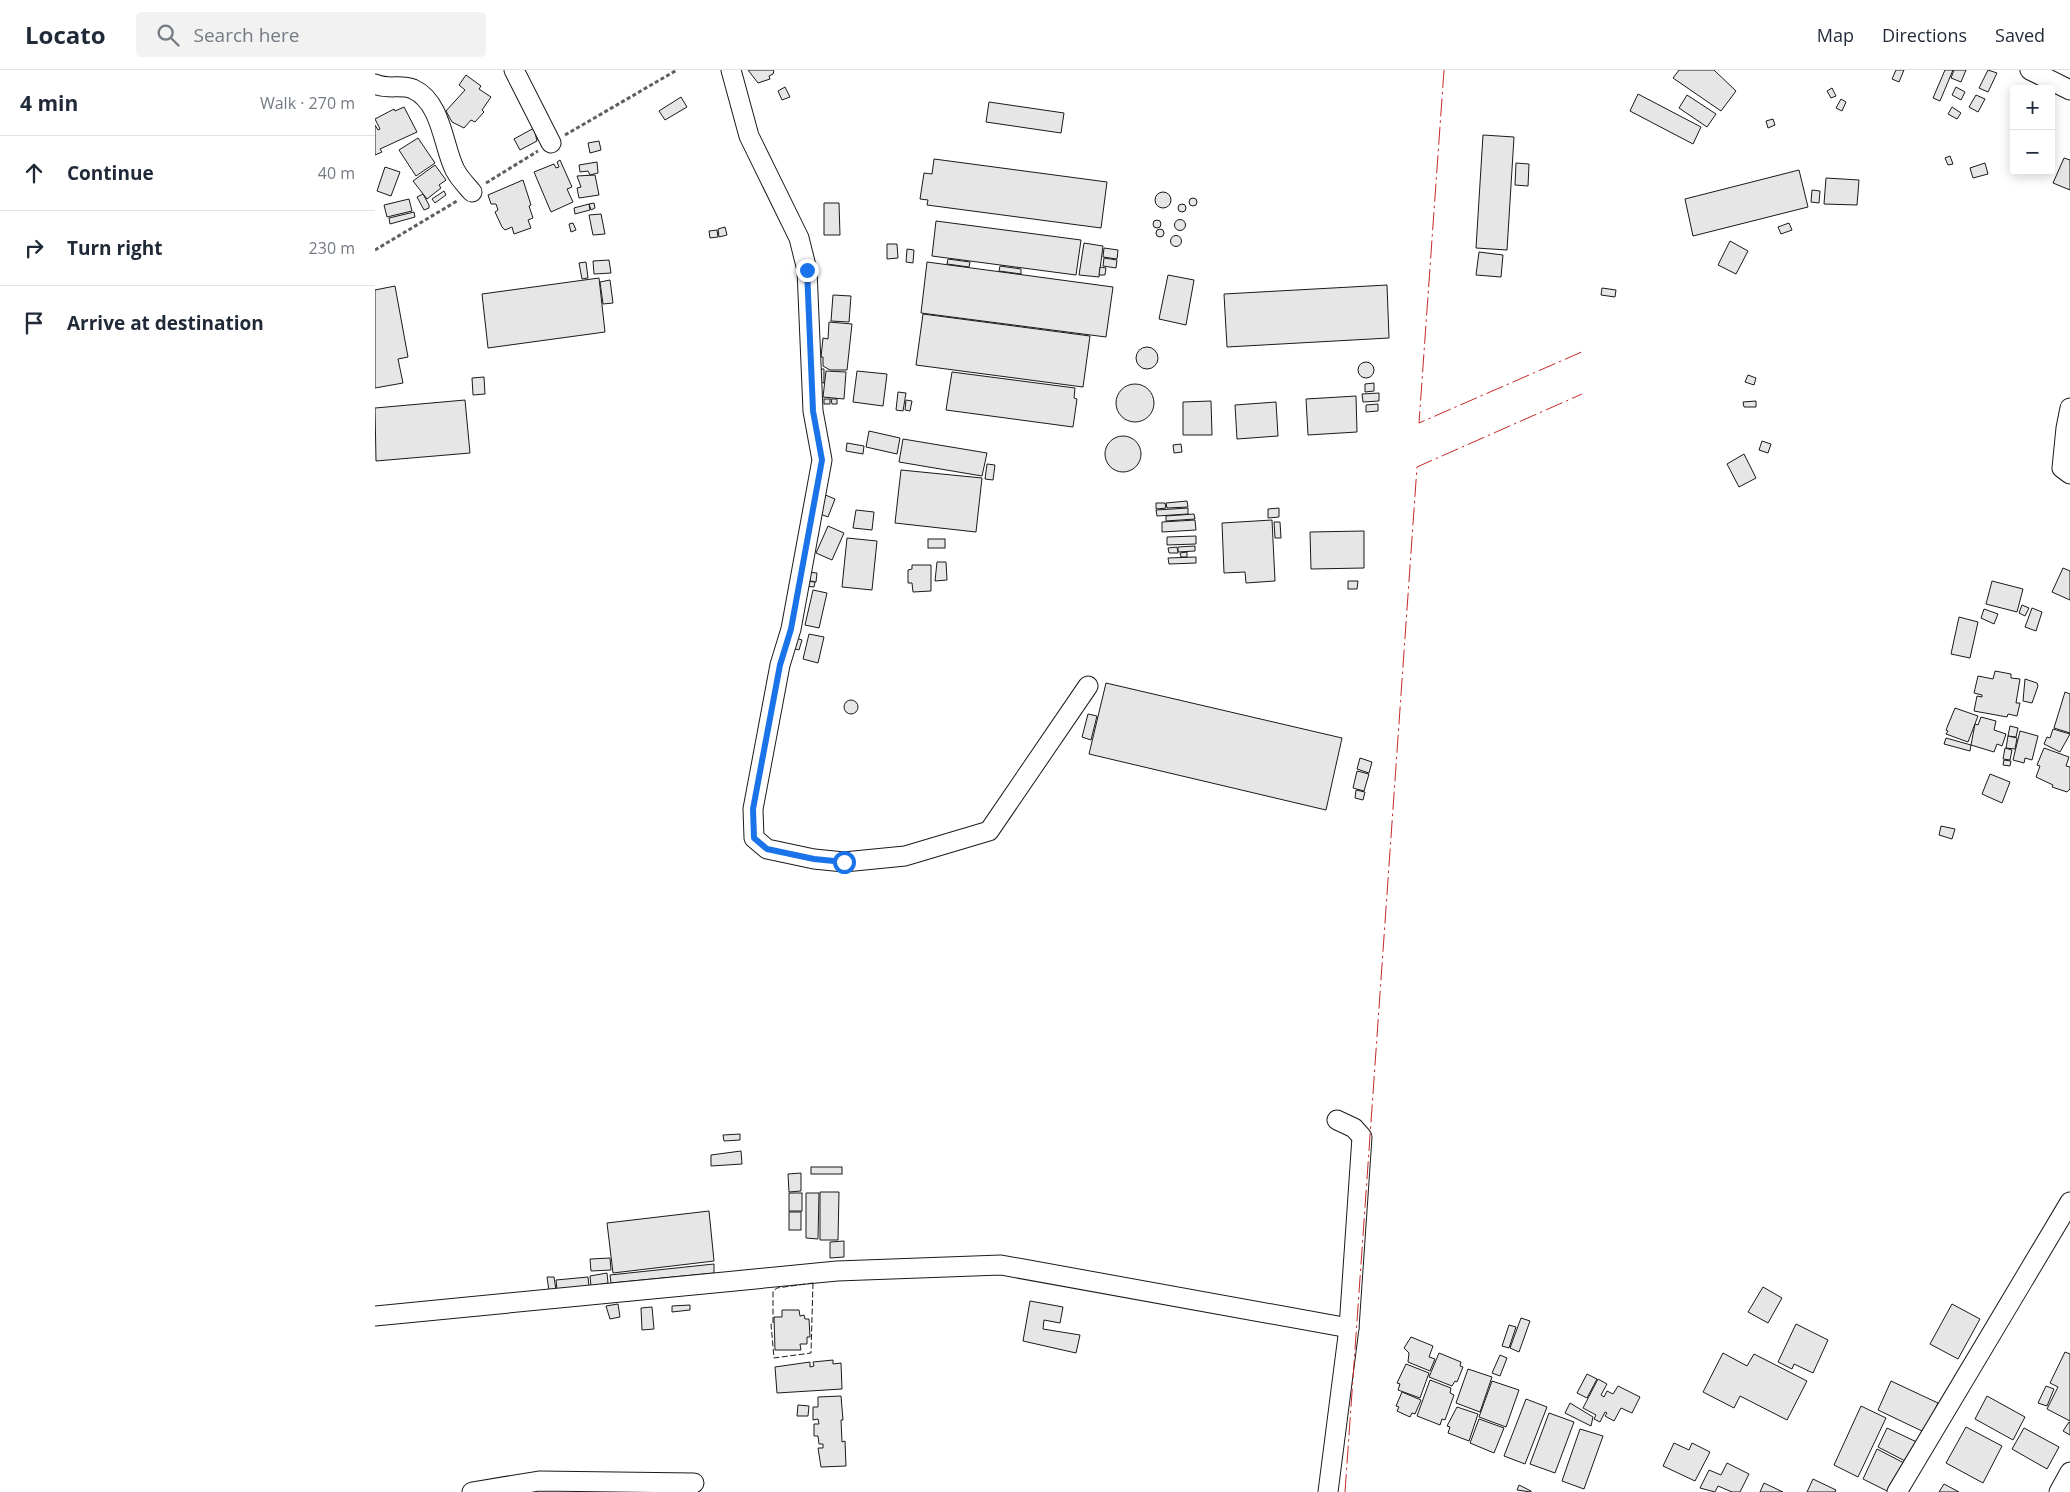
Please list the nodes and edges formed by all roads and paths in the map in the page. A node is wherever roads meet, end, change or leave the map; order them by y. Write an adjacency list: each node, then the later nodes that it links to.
1 (514, 70): 7 (street)
2 (677, 70): 7 (path)
3 (731, 70): 12 (street)
4 (2030, 70): 6 (street)
5 (375, 84): 8 (street)
6 (2070, 90)
7 (551, 143): 8 (path)
8 (472, 192): 9 (path)
9 (375, 250)
10 (2070, 408): 11 (street)
11 (2070, 474)
12 (1088, 686)
13 (1337, 1120): 16 (street)
14 (2070, 1202): 21 (street)
15 (375, 1316): 16 (street)
16 (1349, 1328): 20 (street)
17 (2070, 1472): 22 (street)
18 (694, 1483): 19 (street)
19 (472, 1492)
20 (1328, 1492)
21 (1897, 1492)
22 (2059, 1492)

